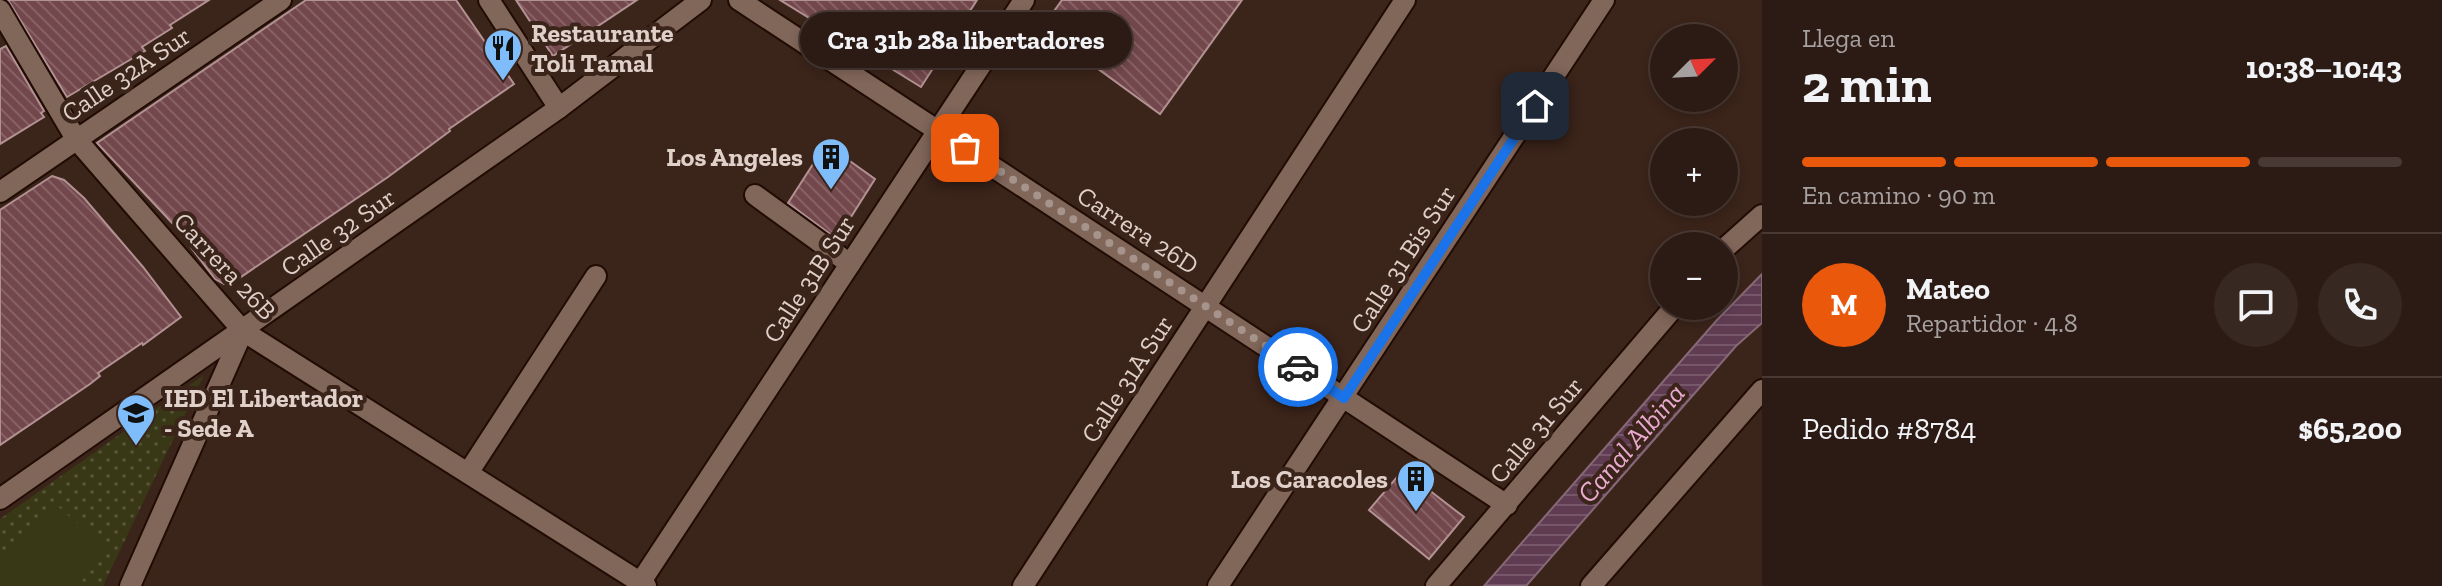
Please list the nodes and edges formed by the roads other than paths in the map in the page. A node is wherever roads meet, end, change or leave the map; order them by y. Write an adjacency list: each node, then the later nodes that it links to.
1 (281, 0): 11 (street, Calle 32A Sur)
2 (489, 0): 9 (street)
3 (701, 0): 9 (street, Calle 32 Sur)
4 (739, 0): 10 (street, Carrera 26D)
5 (1024, 0): 10 (street, Calle 31B Sur)
6 (1405, 0): 18 (street, Calle 31A Sur)
7 (1604, 0): 22 (street, Calle 31 Bis Sur)
8 (0, 10): 11 (street, Carrera 26B)
9 (559, 108): 20 (street, Calle 32 Sur)
10 (938, 130): 16 (street, Calle 31B Sur); 18 (street, Carrera 26D)
11 (76, 139): 12 (street, Calle 32A Sur); 20 (street, Carrera 26B)
12 (0, 192)
13 (755, 195): 16 (street)
14 (1762, 215): 15 (street)
15 (1738, 236)
16 (850, 264): 26 (street, Calle 31B Sur)
17 (596, 276): 23 (street)
18 (1206, 306): 22 (street, Carrera 26D); 28 (street, Calle 31A Sur)
19 (1663, 320): 25 (street, Calle 31 Sur)
20 (243, 331): 23 (street, Carrera 26B); 24 (street, Calle 32 Sur); 27 (street)
21 (1762, 390): 31 (street)
22 (1344, 398): 25 (street, Carrera 26D); 29 (street, Calle 31 Bis Sur)
23 (468, 473): 26 (street, Carrera 26B)
24 (0, 499)
25 (1507, 505): 30 (street, Calle 31 Sur)
26 (641, 585)
27 (130, 586)
28 (1023, 586)
29 (1218, 586)
30 (1436, 586)
31 (1591, 586)

